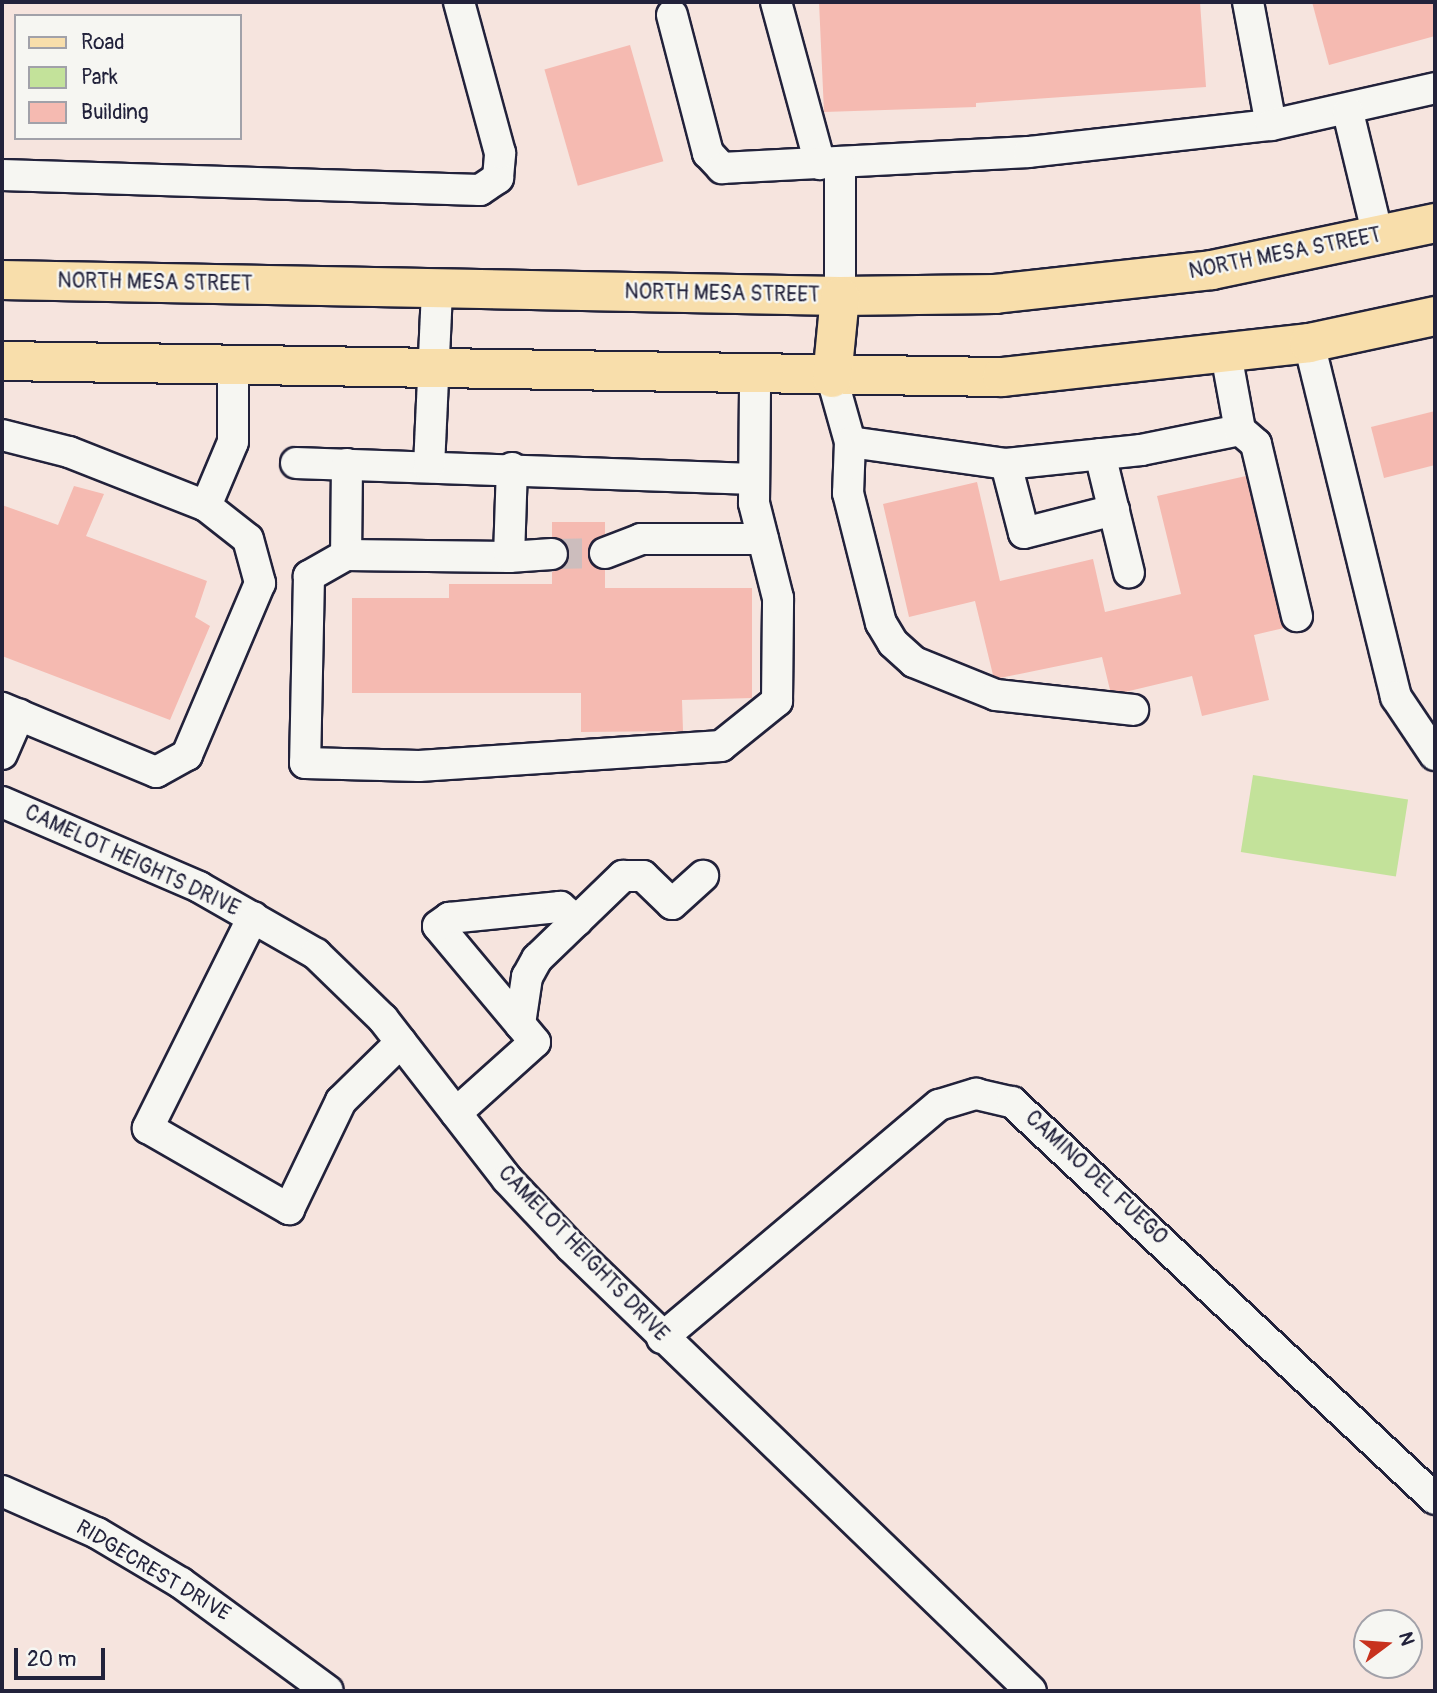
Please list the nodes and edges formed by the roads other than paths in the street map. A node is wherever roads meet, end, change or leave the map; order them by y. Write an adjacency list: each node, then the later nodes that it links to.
1 (459, 2): 9 (street)
2 (776, 2): 8 (street)
3 (1248, 2): 7 (street)
4 (672, 15): 8 (street)
5 (1435, 88): 6 (street)
6 (1348, 112): 7 (street); 11 (street)
7 (1271, 125): 8 (street)
8 (830, 164): 14 (street)
9 (2, 175)
10 (1435, 223): 11 (main road, NORTH MESA STREET)
11 (1378, 236): 14 (main road, NORTH MESA STREET)
12 (2, 279): 13 (main road, NORTH MESA STREET)
13 (437, 288): 14 (main road, NORTH MESA STREET); 20 (street)
14 (840, 296): 22 (main road)
15 (1435, 316): 16 (main road)
16 (1309, 343): 17 (main road); 45 (street)
17 (1226, 354): 22 (main road); 23 (street)
18 (2, 361): 19 (main road)
19 (233, 365): 20 (main road); 33 (street)
20 (433, 368): 21 (main road); 30 (street)
21 (755, 376): 22 (main road); 32 (street)
22 (832, 378): 25 (street)
23 (1240, 430): 26 (street); 41 (street)
24 (2, 435): 33 (street)
25 (850, 442): 29 (street); 42 (street)
26 (1100, 454): 29 (street); 34 (street)
27 (296, 463): 28 (street)
28 (347, 464): 30 (street); 38 (street)
29 (1006, 464): 34 (street)
30 (429, 467): 31 (street)
31 (512, 468): 32 (street); 39 (street)
32 (754, 479): 35 (street)
33 (206, 506): 43 (street)
34 (1114, 510): 40 (street)
35 (763, 538): 36 (street); 38 (street)
36 (605, 553)
37 (552, 554): 39 (street)
38 (346, 555): 39 (street)
39 (509, 557)
40 (1129, 573)
41 (1297, 617)
42 (1133, 710)
43 (10, 712): 44 (street)
44 (2, 754)
45 (1435, 755)
46 (2, 802): 48 (street, CAMELOT HEIGHTS DRIVE)
47 (703, 876): 49 (street)
48 (253, 917): 51 (street, CAMELOT HEIGHTS DRIVE); 51 (street)
49 (577, 921): 50 (street); 50 (street)
50 (520, 1024): 52 (street)
51 (401, 1042): 52 (street, CAMELOT HEIGHTS DRIVE)
52 (456, 1113): 53 (street, CAMELOT HEIGHTS DRIVE)
53 (662, 1338): 55 (street, CAMINO DEL FUEGO); 57 (street, CAMELOT HEIGHTS DRIVE)
54 (2, 1491): 56 (street, RIDGECREST DRIVE)
55 (1435, 1499)
56 (328, 1691)
57 (1031, 1691)

